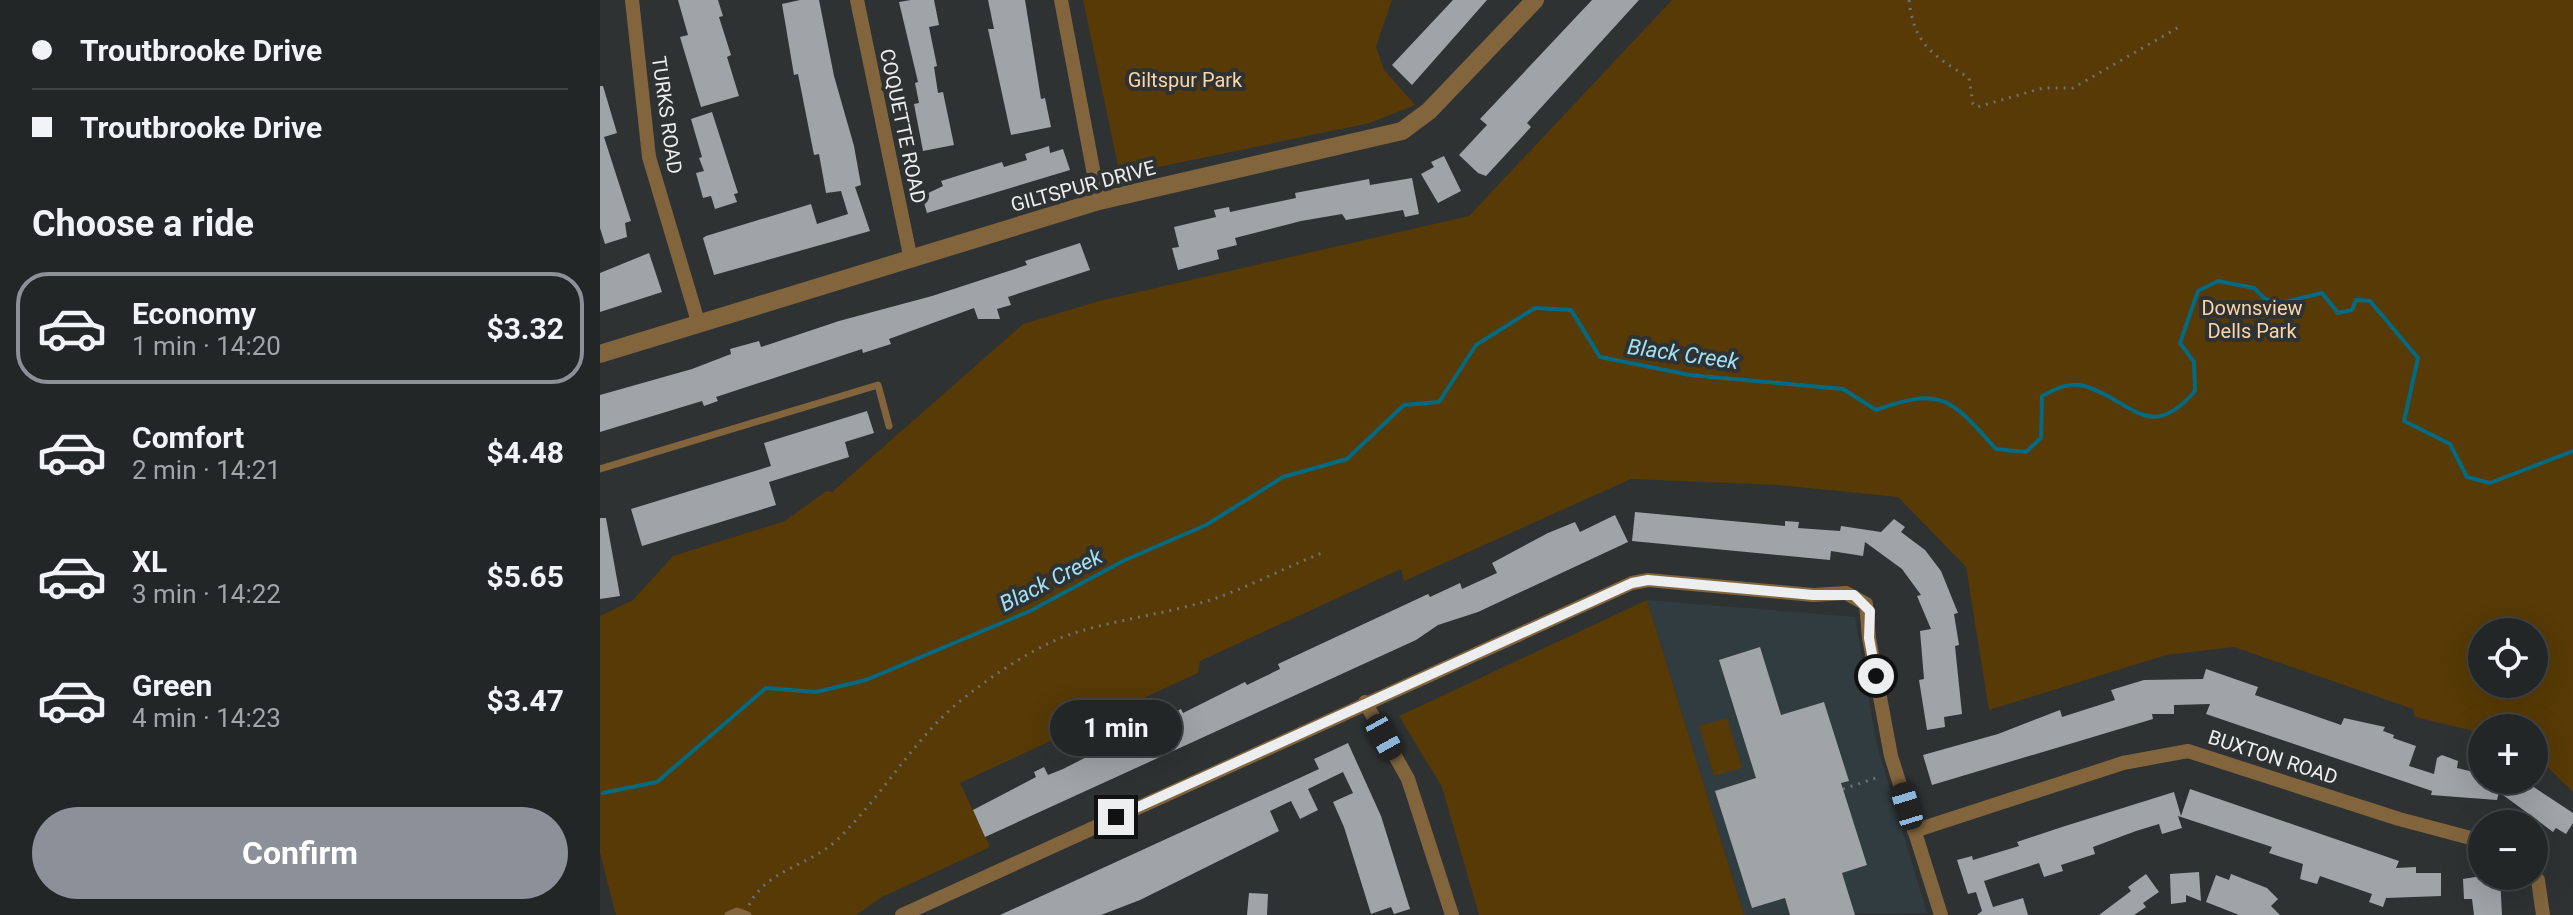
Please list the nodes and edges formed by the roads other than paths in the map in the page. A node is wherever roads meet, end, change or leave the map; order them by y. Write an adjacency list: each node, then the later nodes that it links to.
1 (632, 0): 7 (street, TURKS ROAD)
2 (857, 0): 6 (street, COQUETTE ROAD)
3 (1061, 0): 5 (street)
4 (1535, 0): 5 (street, GILTSPUR DRIVE)
5 (1099, 201): 6 (street, GILTSPUR DRIVE)
6 (911, 260): 7 (street, GILTSPUR DRIVE)
7 (699, 325): 8 (street, GILTSPUR DRIVE)
8 (600, 354)
9 (889, 426): 10 (lane)
10 (600, 469)
11 (1365, 702): 12 (street); 15 (street); 19 (street)
12 (1914, 831): 13 (street, BUXTON ROAD); 20 (street)
13 (2468, 837)
14 (2539, 890): 21 (street)
15 (924, 911): 18 (street)
16 (746, 914): 17 (lane)
17 (728, 915)
18 (902, 915)
19 (1452, 915)
20 (1941, 915)
21 (2543, 915)

